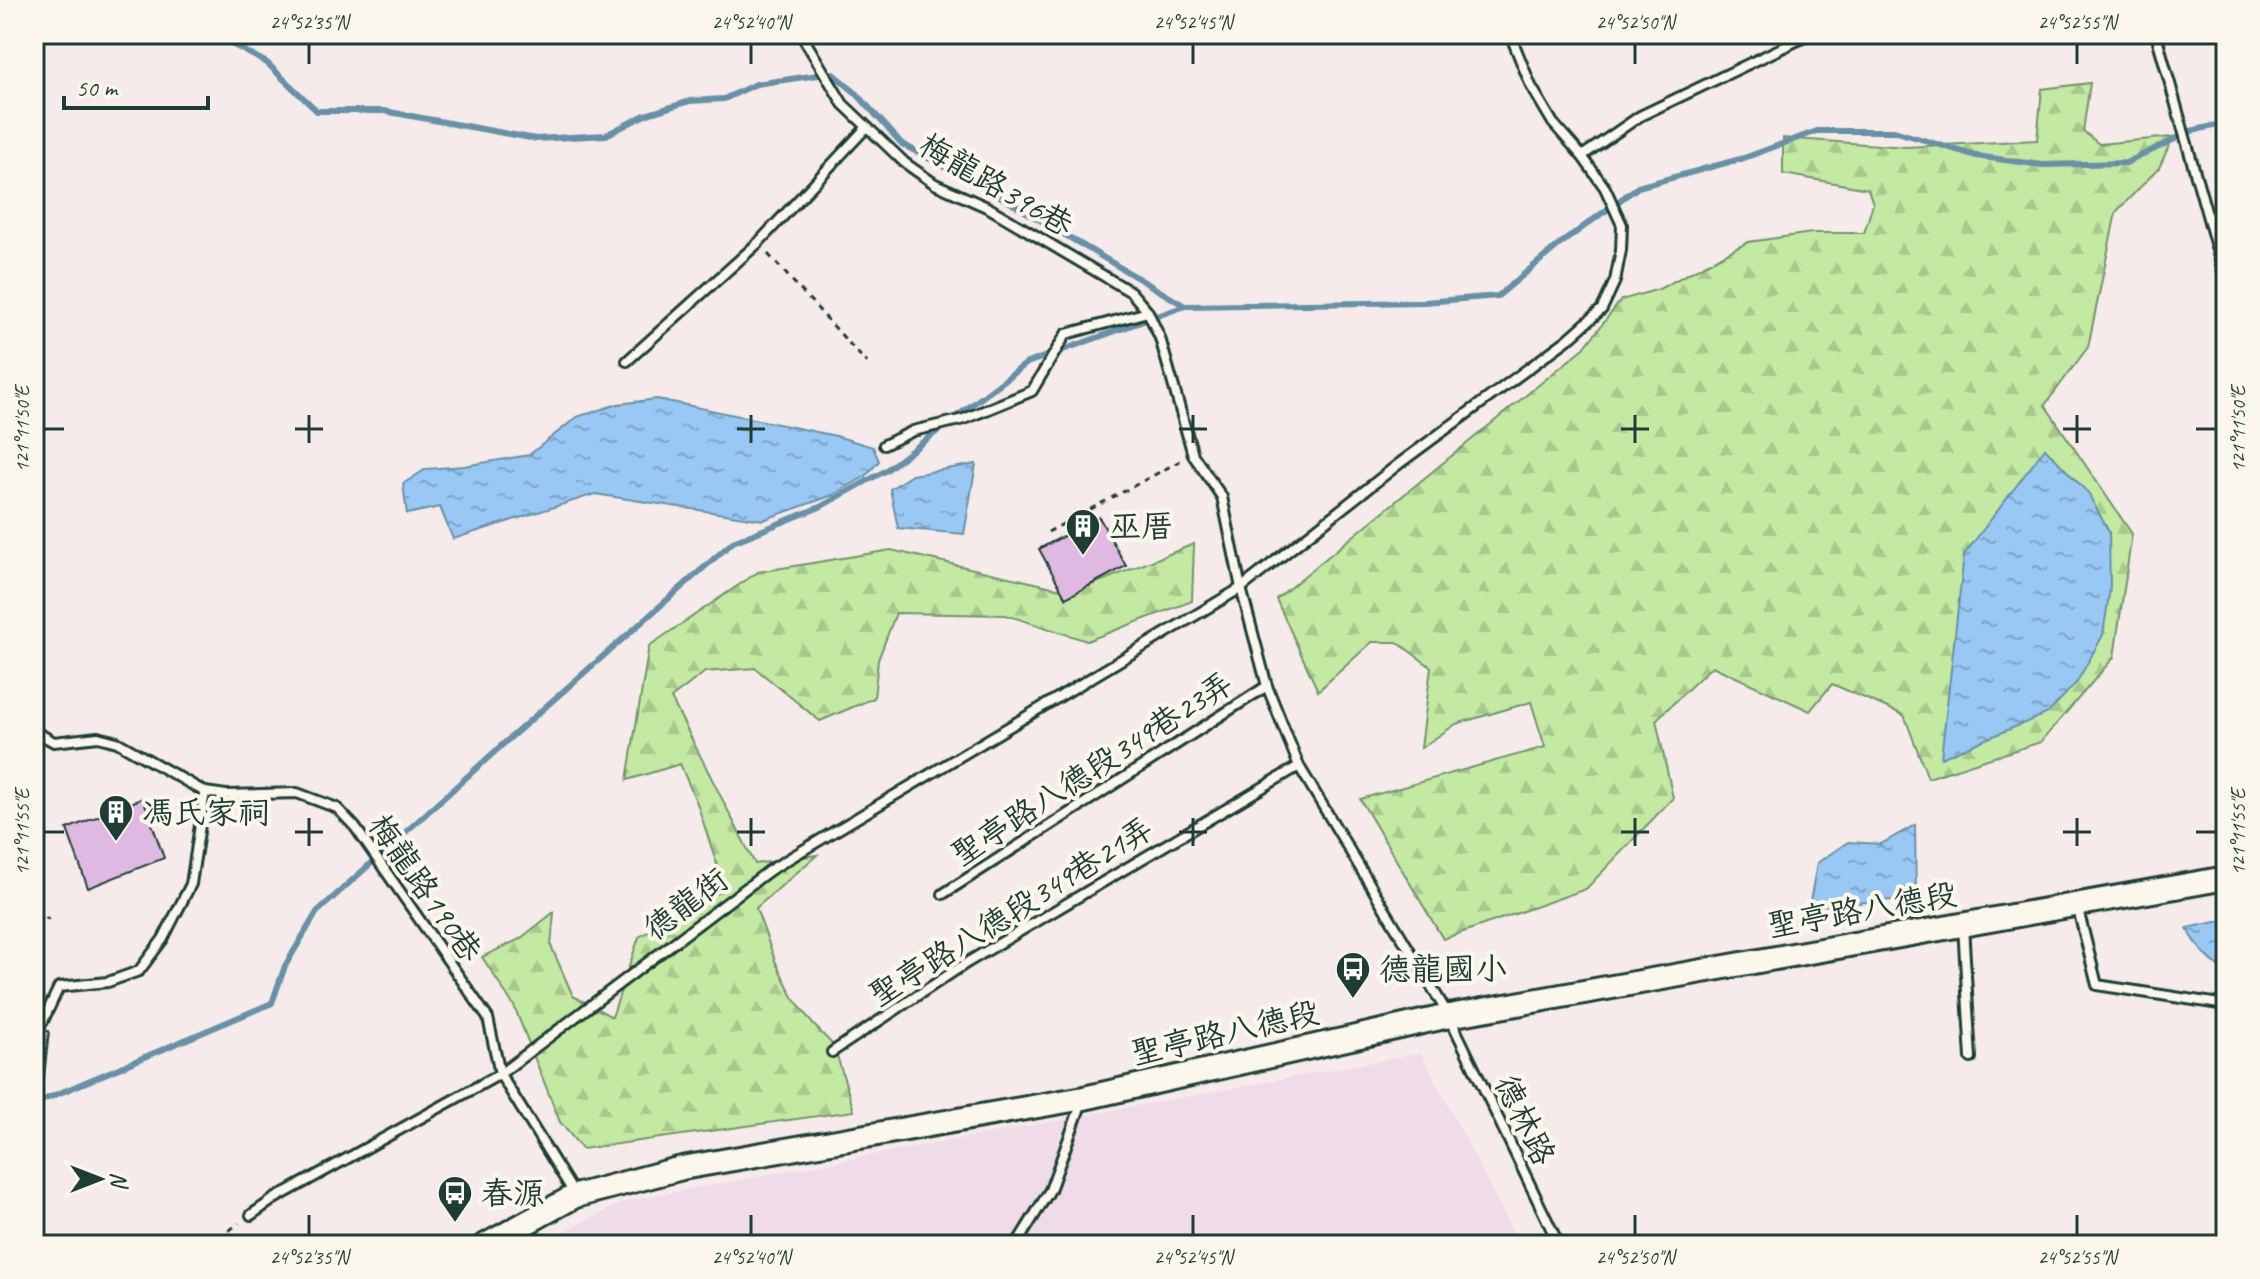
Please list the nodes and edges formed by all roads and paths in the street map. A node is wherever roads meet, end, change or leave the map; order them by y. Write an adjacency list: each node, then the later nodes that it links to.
1 (801, 34): 5 (lane, 梅龍路396巷)
2 (1510, 34): 6 (lane, 德龍街)
3 (1811, 34): 6 (lane)
4 (2156, 34): 8 (lane)
5 (866, 128): 7 (lane); 9 (lane, 梅龍路396巷)
6 (1582, 156): 15 (lane, 德龍街)
7 (758, 243): 10 (lane); 11 (path)
8 (2226, 282)
9 (1148, 312): 12 (lane); 13 (lane, 梅龍路396巷)
10 (627, 361)
11 (867, 363)
12 (884, 445)
13 (1193, 455): 14 (path); 15 (lane, 梅龍路396巷)
14 (1048, 532)
15 (1241, 588): 16 (lane, 梅龍路396巷); 31 (lane, 德龍街)
16 (1267, 686): 18 (lane, 梅龍路396巷); 21 (lane, 聖亭路八德段349巷23弄)
17 (34, 731): 19 (lane, 梅龍路190巷)
18 (1299, 766): 27 (lane, 德林路); 29 (lane, 聖亭路八德段349巷21弄)
19 (205, 792): 28 (lane); 31 (lane, 梅龍路190巷)
20 (2226, 878): 22 (street, 聖亭路八德段)
21 (943, 894)
22 (2077, 905): 25 (street, 聖亭路八德段); 26 (lane)
23 (34, 914): 24 (path)
24 (49, 919)
25 (1963, 925): 27 (street, 聖亭路八德段); 30 (lane)
26 (2226, 1005)
27 (1449, 1016): 32 (street, 聖亭路八德段); 38 (lane, 德林路)
28 (42, 1023)
29 (832, 1052)
30 (1971, 1058)
31 (500, 1074): 33 (lane, 梅龍路190巷); 34 (lane, 德龍街)
32 (1084, 1098): 33 (street, 聖亭路八德段); 37 (lane)
33 (575, 1196): 36 (street, 聖亭路八德段)
34 (251, 1215): 35 (path)
35 (210, 1245)
36 (486, 1245)
37 (1016, 1245)
38 (1559, 1245)

